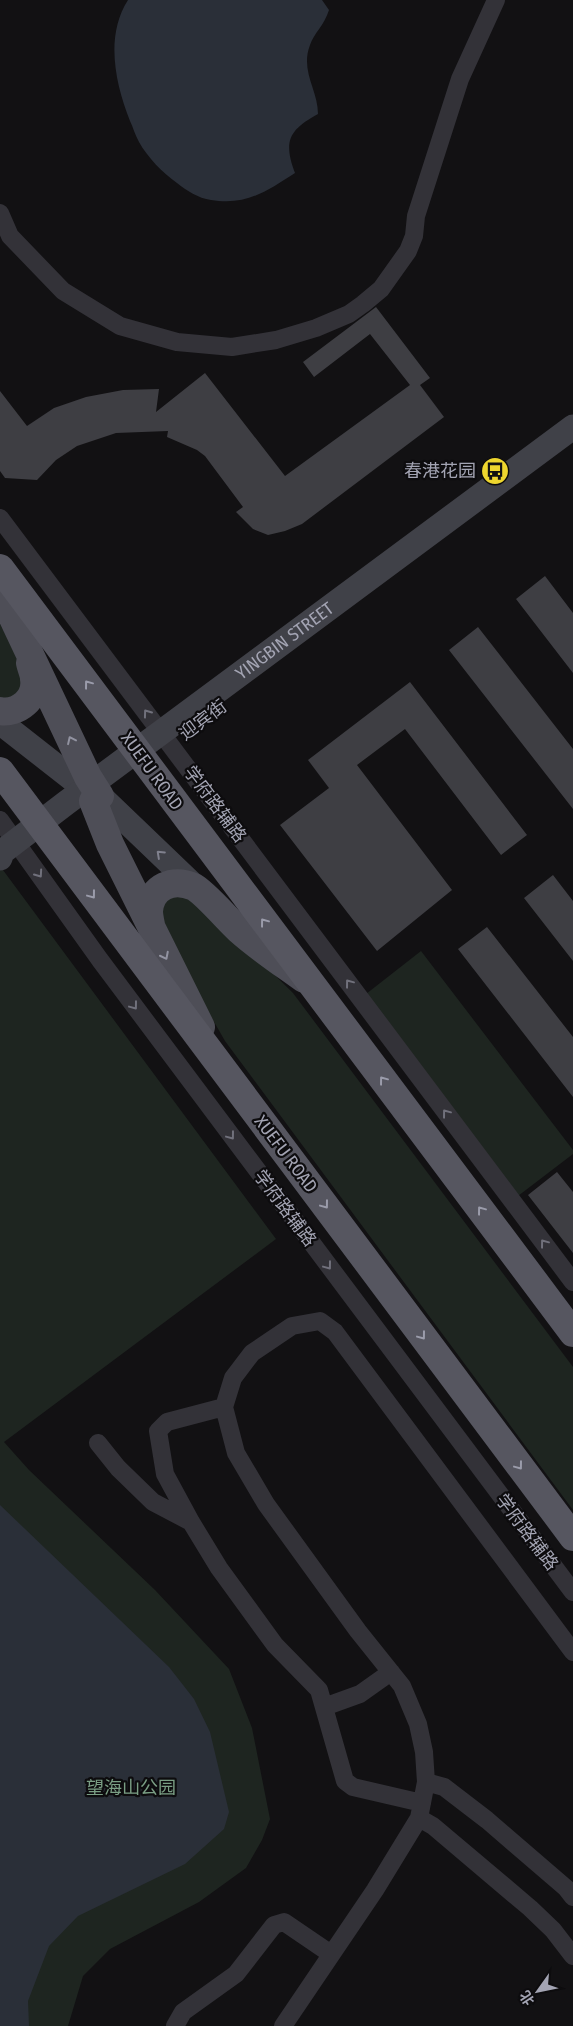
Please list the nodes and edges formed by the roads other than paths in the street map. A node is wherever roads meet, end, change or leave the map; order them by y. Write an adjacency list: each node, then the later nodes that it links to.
1 (496, 0): 2 (street)
2 (0, 213)
3 (573, 427): 11 (main road, YINGBIN STREET)
4 (573, 445): 11 (main road, 迎宾街)
5 (0, 518): 11 (street, 学府路辅路, one-way to 5)
6 (0, 568): 12 (highway, XUEFU ROAD, one-way to 6)
7 (0, 591): 8 (main road)
8 (23, 639): 9 (main road); 14 (main road, one-way to 8)
9 (0, 711)
10 (0, 722): 14 (main road)
11 (166, 739): 12 (main road, YINGBIN STREET); 23 (street, 学府路辅路, one-way to 11)
12 (142, 757): 14 (main road, YINGBIN STREET); 21 (highway, XUEFU ROAD, one-way to 12)
13 (0, 771): 16 (highway, XUEFU ROAD)
14 (92, 793): 16 (main road, YINGBIN STREET); 19 (main road, one-way to 14); 20 (main road)
15 (0, 820): 17 (street, 学府路辅路)
16 (44, 830): 17 (main road, YINGBIN STREET); 22 (highway, XUEFU ROAD, one-way to 22)
17 (13, 851): 18 (main road); 29 (street, 学府路辅路, one-way to 29)
18 (0, 863)
19 (196, 888): 20 (main road); 21 (main road)
20 (152, 931): 22 (main road, one-way to 22)
21 (313, 986): 24 (highway, XUEFU ROAD, one-way to 21)
22 (222, 1068): 28 (highway, XUEFU ROAD, one-way to 28)
23 (573, 1282)
24 (573, 1333)
25 (224, 1407): 27 (street); 30 (street); 31 (street)
26 (98, 1443): 27 (street)
27 (191, 1522): 32 (street)
28 (573, 1537)
29 (573, 1592)
30 (573, 1652)
31 (391, 1672): 32 (street); 33 (street)
32 (324, 1706): 34 (street)
33 (426, 1782): 34 (street); 35 (street)
34 (420, 1811): 36 (street); 37 (street)
35 (573, 1897)
36 (331, 1954): 38 (street); 39 (street)
37 (573, 1956)
38 (175, 2026)
39 (283, 2026)

